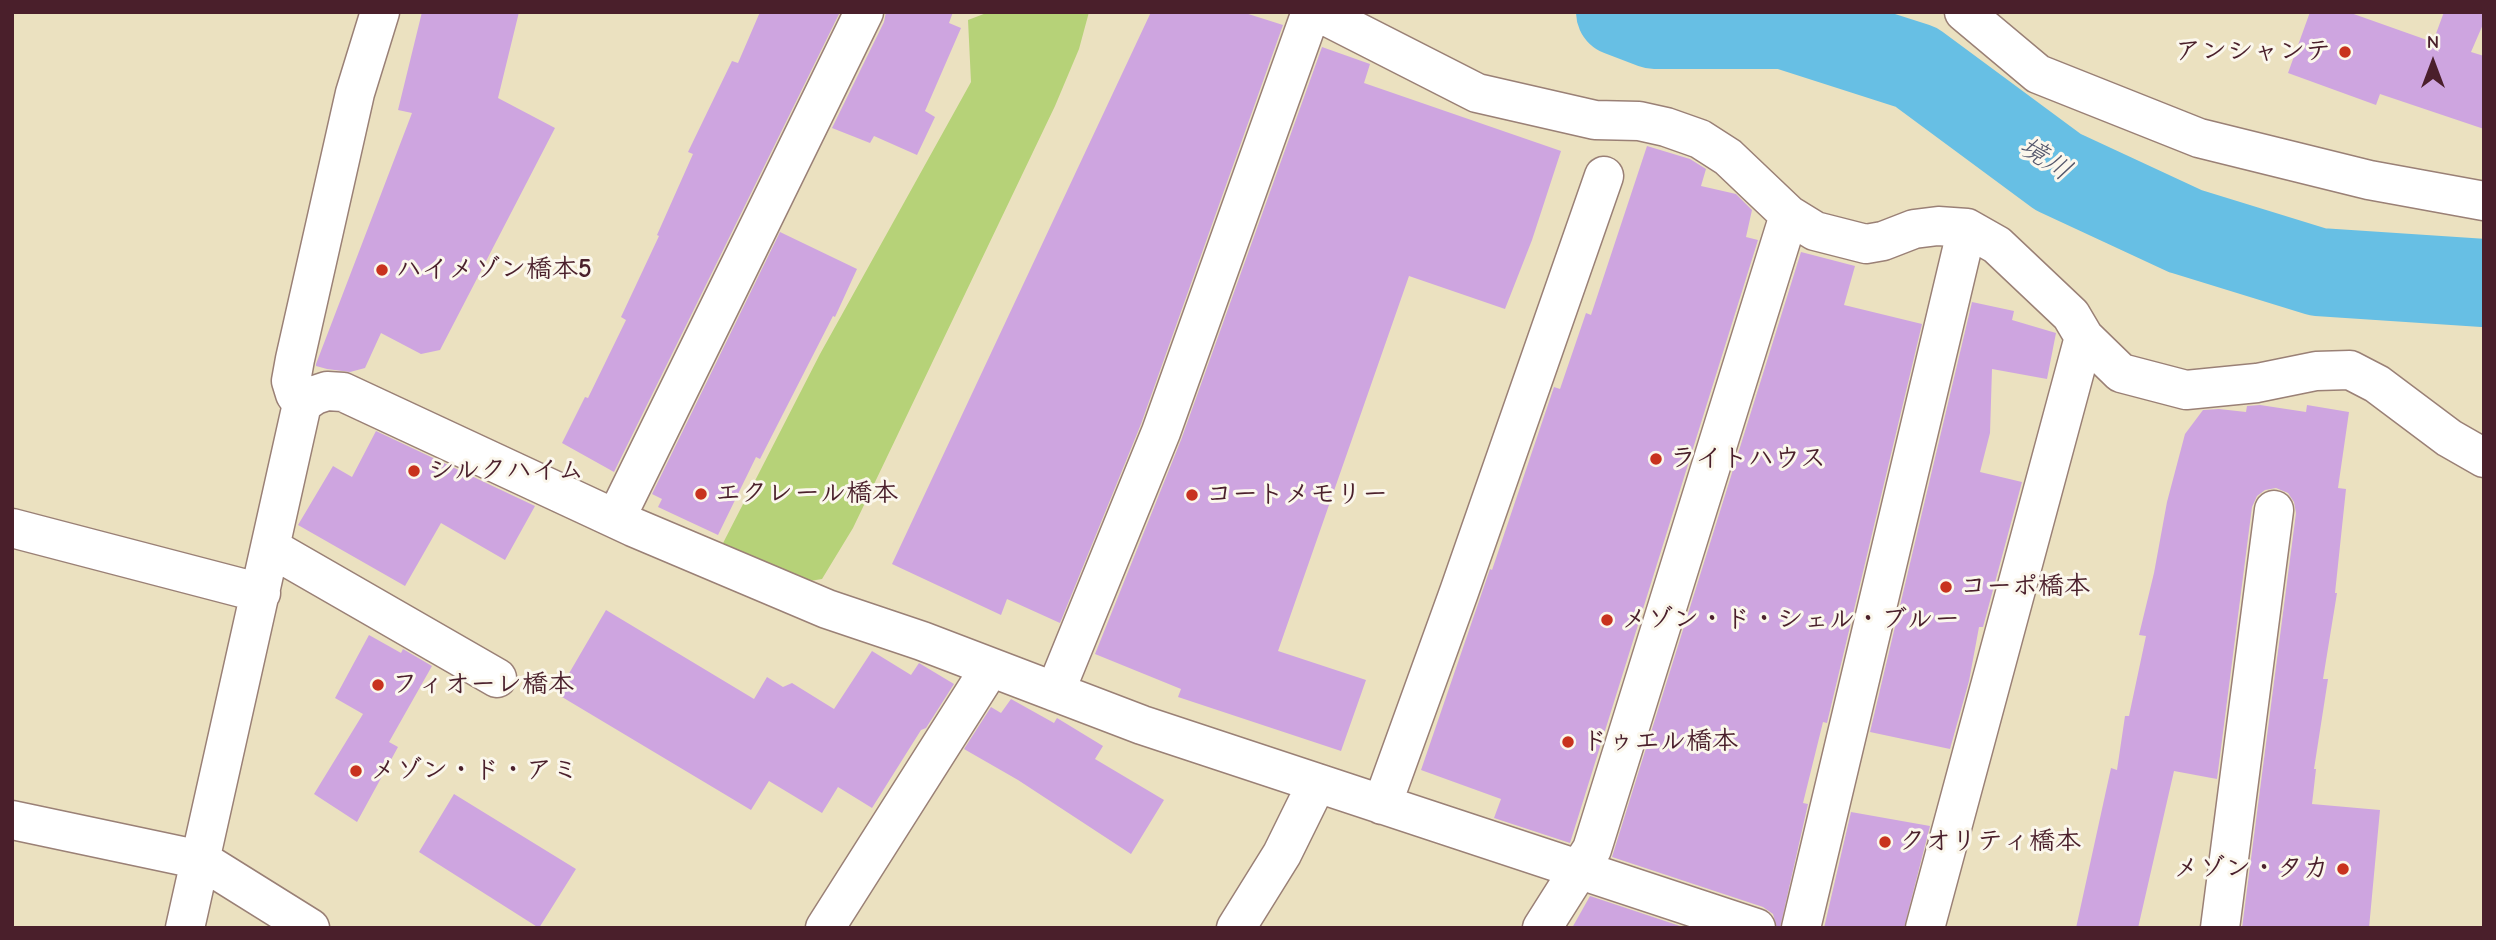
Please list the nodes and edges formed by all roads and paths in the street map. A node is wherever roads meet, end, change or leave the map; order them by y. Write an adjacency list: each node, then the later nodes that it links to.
1 (380, 12): 11 (street)
2 (864, 12): 14 (street)
3 (1311, 12): 20 (street)
4 (1318, 12): 8 (street)
5 (1964, 12): 7 (street)
6 (1604, 176): 22 (street)
7 (2484, 201)
8 (1789, 215): 9 (street); 25 (street)
9 (1968, 228): 10 (street); 32 (street)
10 (2084, 337): 12 (street); 33 (street)
11 (302, 404): 14 (street); 16 (street)
12 (2484, 458)
13 (2274, 510): 34 (street)
14 (616, 518): 18 (street)
15 (12, 528): 17 (street)
16 (271, 548): 17 (street); 19 (street)
17 (261, 593): 24 (street)
18 (990, 668): 20 (street); 28 (street)
19 (497, 678)
20 (1055, 691): 21 (street)
21 (1317, 783): 22 (street); 29 (street)
22 (1382, 805): 25 (street)
23 (12, 820): 24 (street)
24 (201, 860): 26 (street); 27 (street)
25 (1580, 869): 30 (street); 31 (street)
26 (186, 928)
27 (310, 928)
28 (825, 928)
29 (1236, 928)
30 (1542, 928)
31 (1756, 928)
32 (1801, 928)
33 (1926, 928)
34 (2220, 928)

